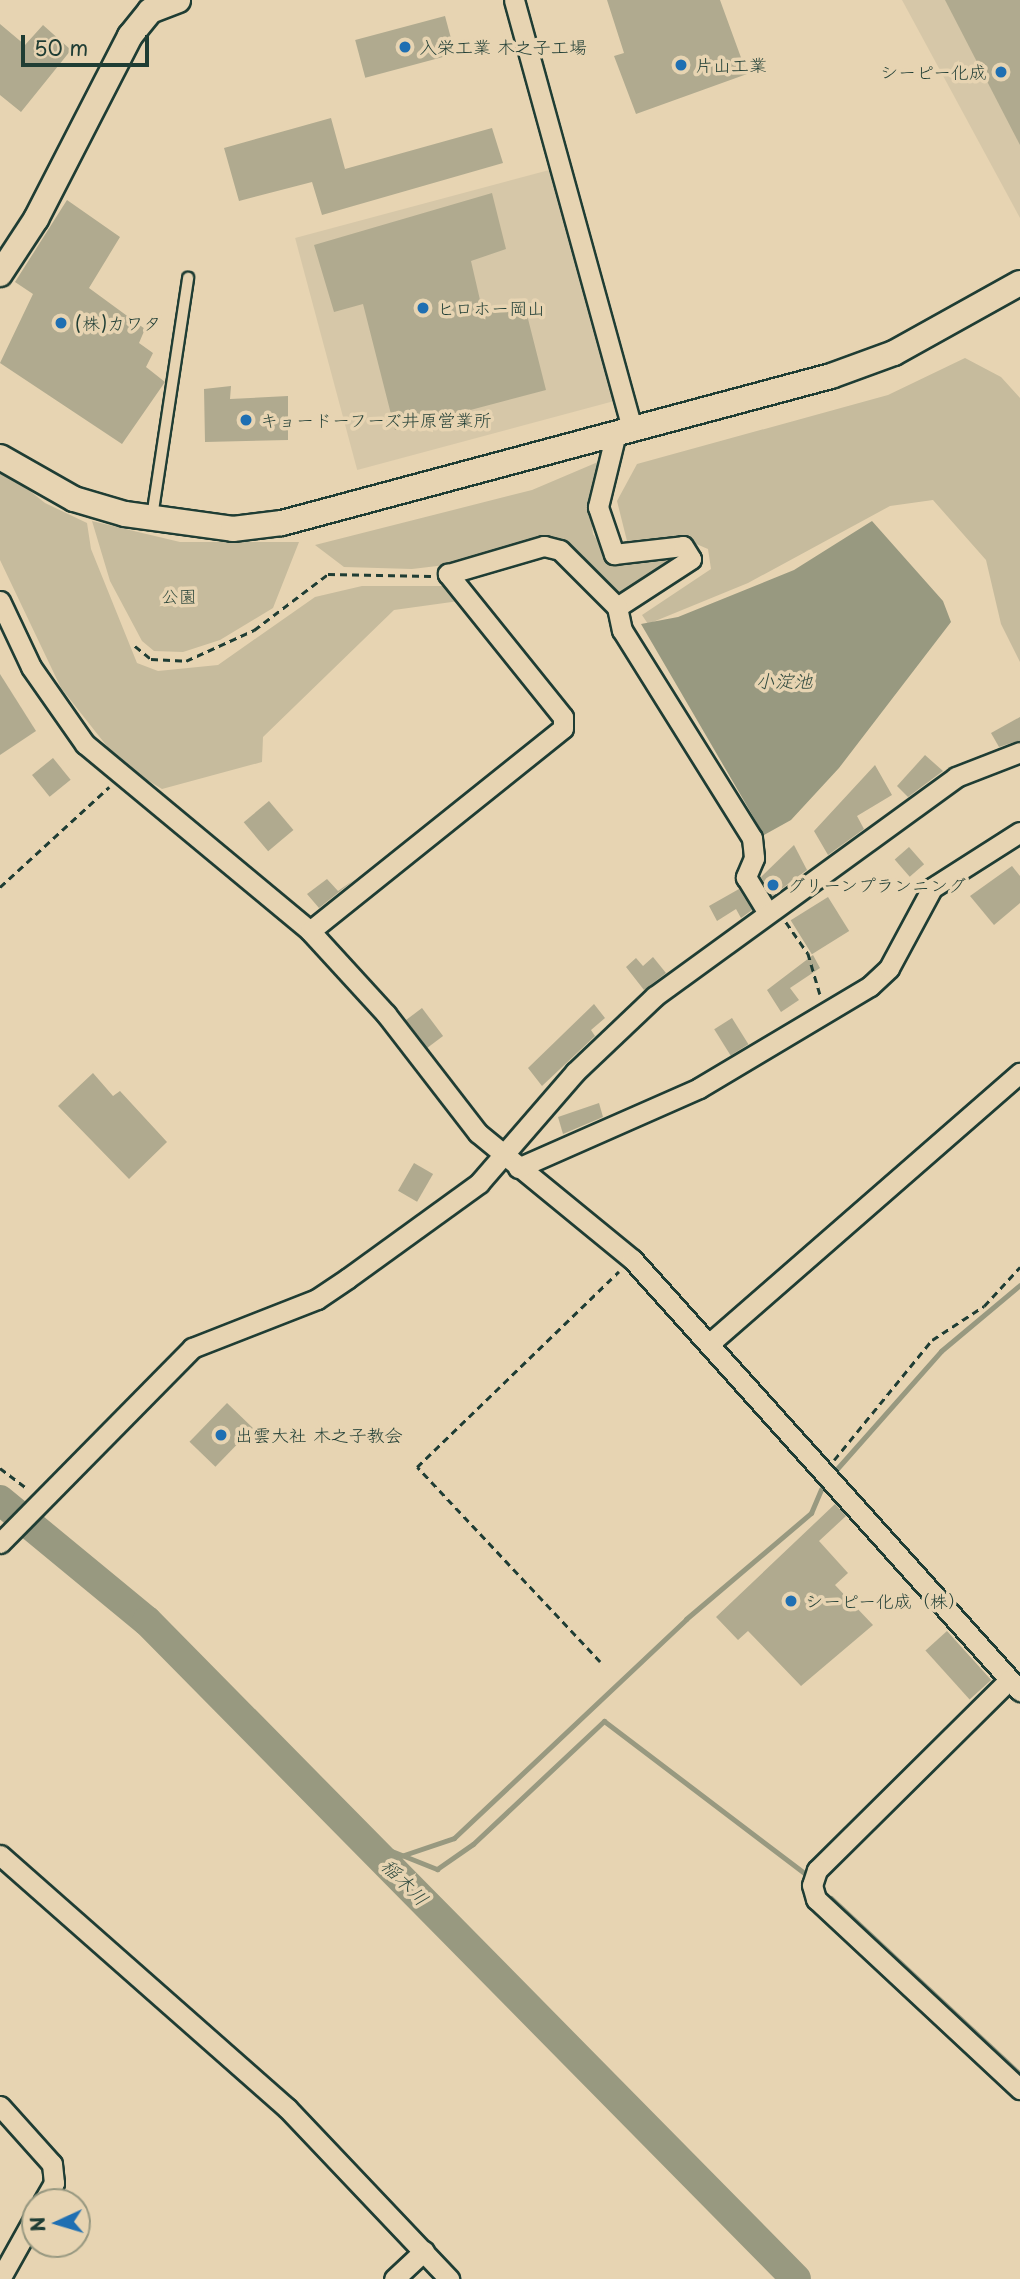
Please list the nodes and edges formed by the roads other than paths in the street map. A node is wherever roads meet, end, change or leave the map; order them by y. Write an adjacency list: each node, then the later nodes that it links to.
1 (178, 0): 3 (street)
2 (514, 0): 6 (street)
3 (0, 274)
4 (188, 278): 8 (lane)
5 (1020, 284): 6 (street)
6 (624, 434): 8 (street); 10 (street)
7 (0, 457): 8 (street)
8 (152, 517)
9 (0, 601): 14 (street)
10 (617, 607): 13 (street); 14 (street)
11 (1020, 752): 13 (street)
12 (1017, 840): 16 (street)
13 (772, 910): 16 (street)
14 (310, 931): 16 (street)
15 (1020, 1073): 17 (street)
16 (511, 1162): 17 (street); 18 (street)
17 (710, 1343): 19 (street)
18 (0, 1543)
19 (1014, 1685): 21 (street)
20 (0, 1855): 25 (street)
21 (1020, 2089)
22 (0, 2106): 23 (street)
23 (51, 2188)
24 (21, 2241): 26 (street)
25 (424, 2251): 27 (street); 28 (street)
26 (0, 2279)
27 (394, 2279)
28 (449, 2279)

